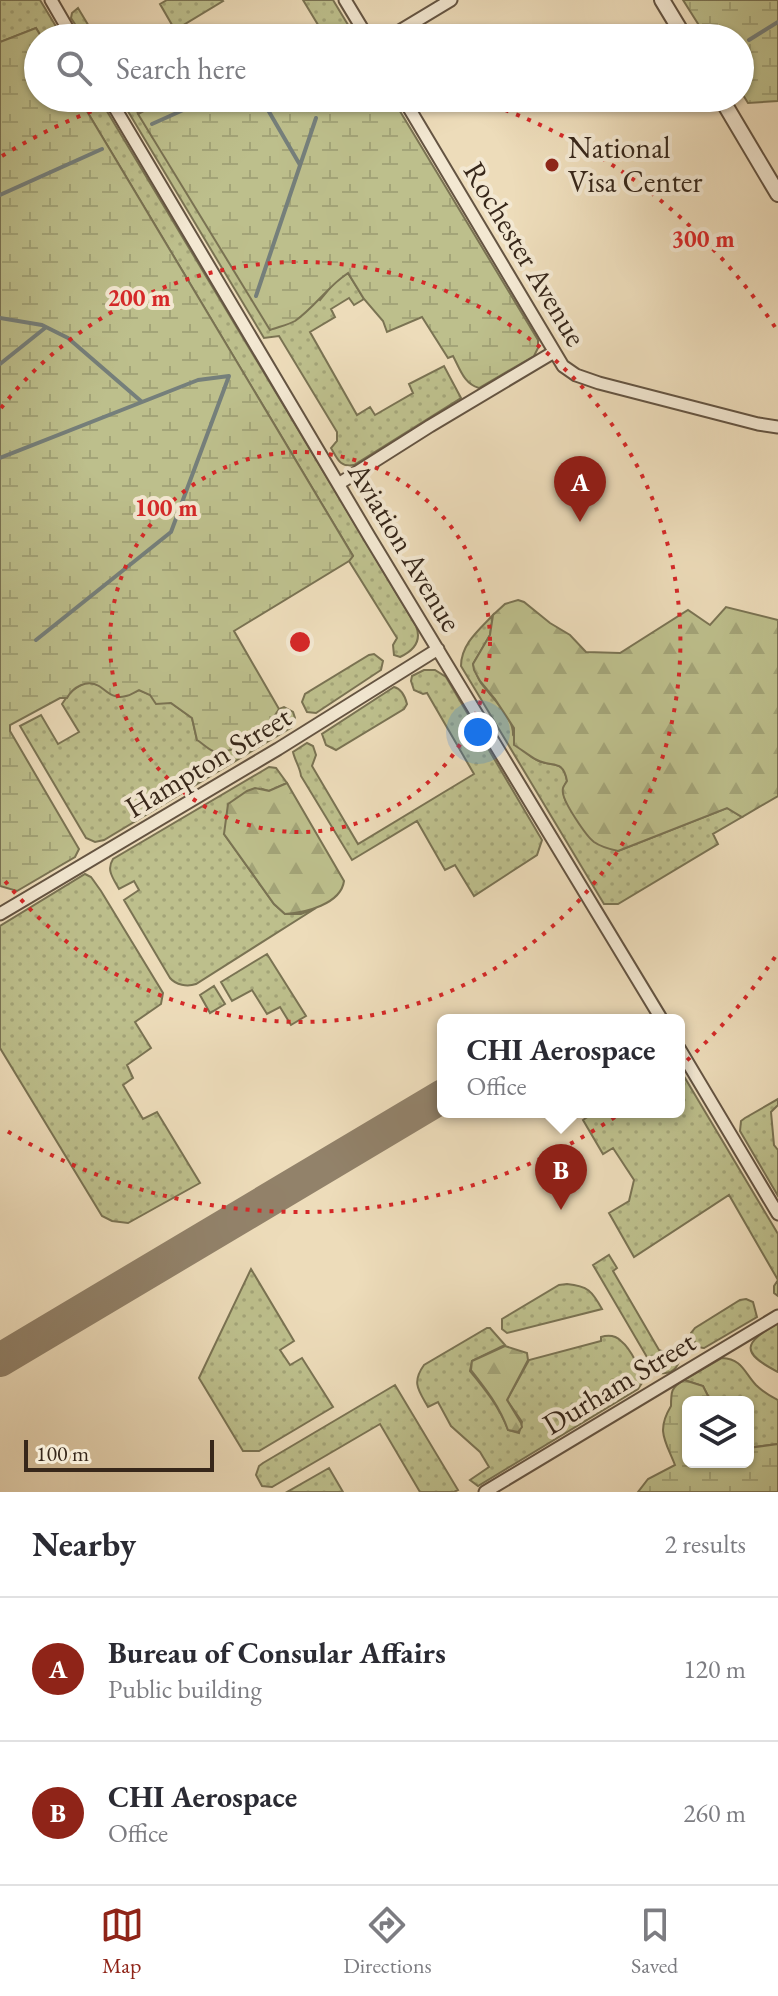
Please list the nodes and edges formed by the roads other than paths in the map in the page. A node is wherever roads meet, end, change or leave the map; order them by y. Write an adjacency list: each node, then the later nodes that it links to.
1 (51, 0): 5 (street)
2 (345, 0): 6 (street)
3 (451, 0): 7 (street)
4 (662, 0): 8 (street)
5 (65, 24)
6 (360, 24)
7 (411, 24)
8 (677, 24)
9 (117, 112): 15 (street, Aviation Avenue)
10 (411, 112): 13 (street, Rochester Avenue)
11 (729, 112): 12 (street)
12 (778, 194)
13 (554, 352): 14 (street, Rochester Avenue); 15 (street)
14 (778, 427)
15 (340, 483): 16 (street, Aviation Avenue)
16 (438, 649): 17 (street, Hampton Street); 18 (street, Aviation Avenue)
17 (0, 914)
18 (658, 1014)
19 (685, 1058): 20 (street)
20 (778, 1214)
21 (778, 1316): 22 (street, Durham Street)
22 (485, 1492)

